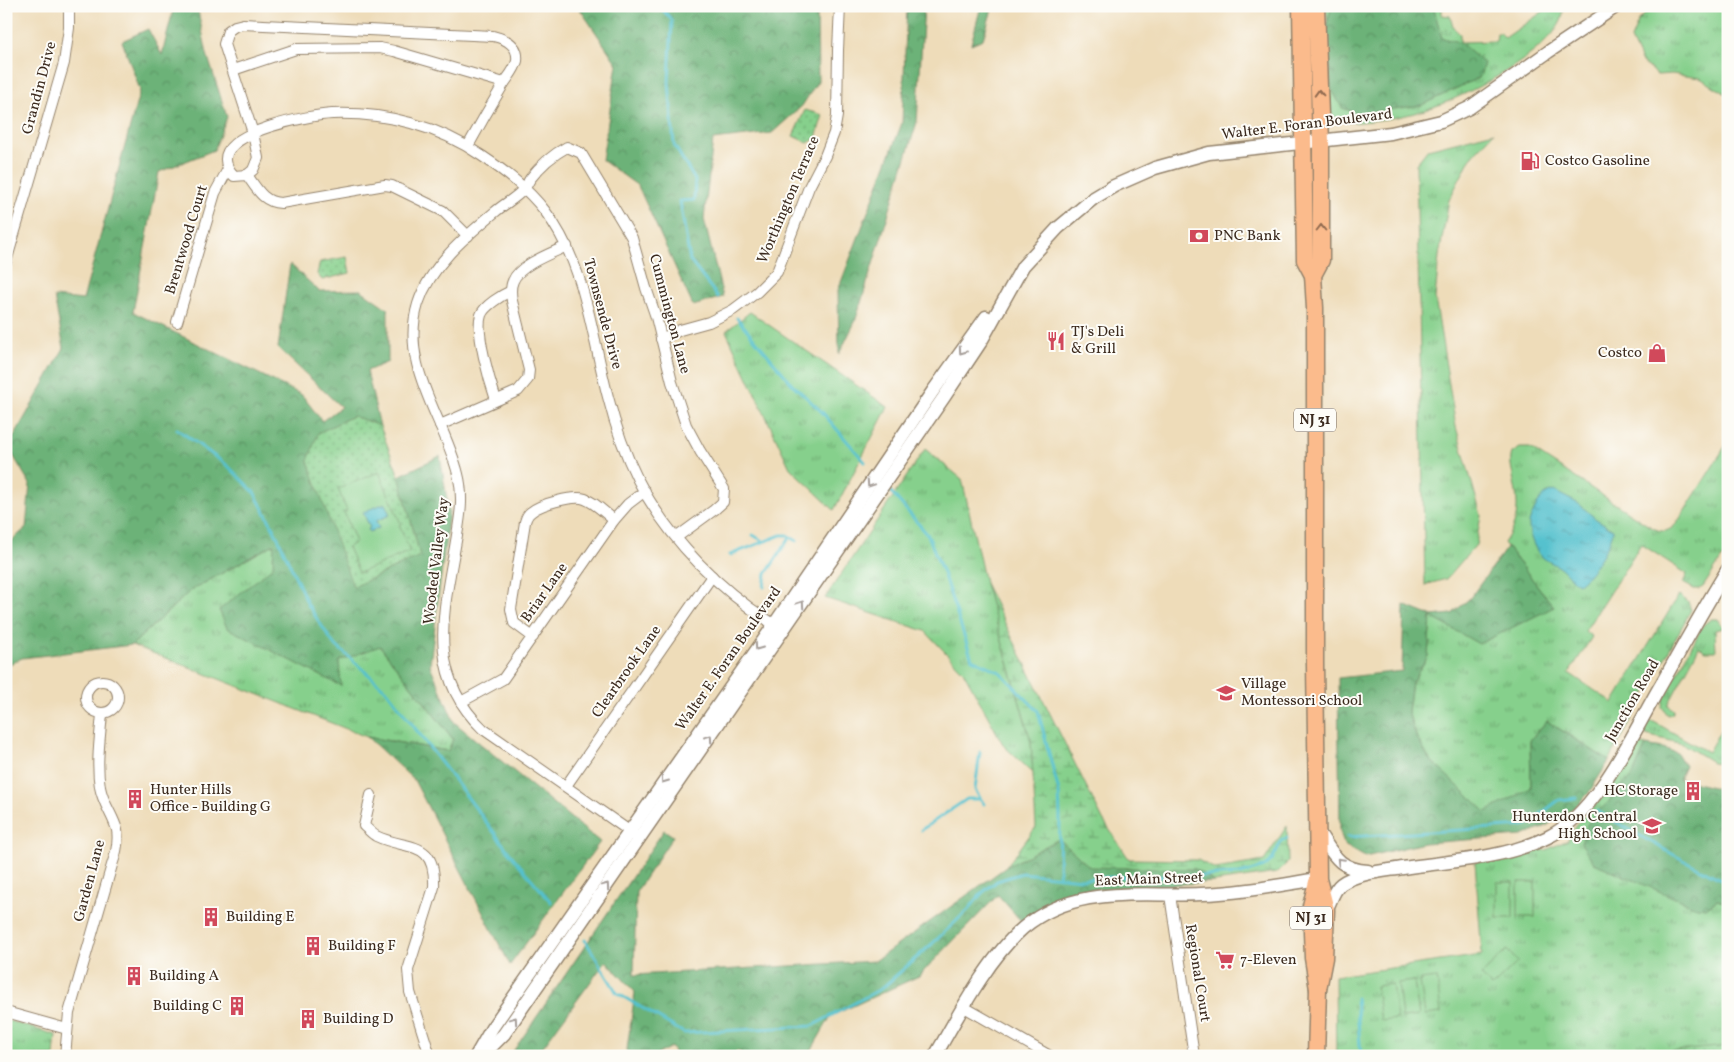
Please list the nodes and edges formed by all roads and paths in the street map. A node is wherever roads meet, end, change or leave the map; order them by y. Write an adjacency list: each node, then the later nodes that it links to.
1 (69, 6): 17 (street, Grandin Drive)
2 (840, 6): 21 (street, Worthington Terrace)
3 (1301, 6): 10 (highway, NJ 31)
4 (1316, 6): 9 (highway, NJ 31, one-way to 4)
5 (1617, 6): 9 (street, Walter E. Foran Boulevard)
6 (233, 70): 7 (street); 7 (street); 8 (street)
7 (504, 83): 11 (street)
8 (253, 133): 11 (street, Townsende Drive); 12 (street, Townsende Drive); 13 (street)
9 (1321, 142): 10 (street, Walter E. Foran Boulevard); 18 (highway, NJ 31, one-way to 9)
10 (1303, 143): 18 (highway, NJ 31); 29 (street, Walter E. Foran Boulevard)
11 (468, 146): 14 (street, Townsende Drive)
12 (228, 169): 13 (street); 20 (street, Brentwood Court)
13 (247, 175): 15 (street)
14 (525, 188): 15 (street, Wooded Valley Way); 16 (street, Townsende Drive); 21 (street, Cummington Lane)
15 (468, 236): 23 (street, Wooded Valley Way)
16 (567, 246): 19 (street); 24 (street, Townsende Drive)
17 (6, 262)
18 (1314, 275): 35 (highway, NJ 31)
19 (511, 291): 22 (street); 22 (street)
20 (177, 322)
21 (661, 339): 26 (street, Cummington Lane)
22 (496, 400): 23 (street)
23 (440, 425): 31 (street, Wooded Valley Way)
24 (645, 491): 25 (street, Briar Lane); 26 (street, Townsende Drive)
25 (614, 520): 30 (street, Briar Lane); 30 (street)
26 (676, 537): 28 (street, Townsende Drive)
27 (1728, 569): 38 (street, Junction Road)
28 (712, 576): 29 (street, Townsende Drive); 33 (street, Clearbrook Lane)
29 (779, 627): 36 (street, Walter E. Foran Boulevard, one-way to 36); 37 (street, Walter E. Foran Boulevard, one-way to 29)
30 (533, 637): 31 (street, Briar Lane)
31 (461, 702): 33 (street, Wooded Valley Way)
32 (102, 714): 45 (street, Garden Lane)
33 (566, 786): 36 (street, Wooded Valley Way)
34 (371, 795): 47 (street)
35 (1317, 830): 38 (street, one-way to 35); 39 (highway, NJ 31)
36 (628, 831): 37 (street, Wooded Valley Way); 48 (street, Walter E. Foran Boulevard)
37 (639, 838): 49 (street, Walter E. Foran Boulevard, one-way to 37)
38 (1375, 872): 41 (street)
39 (1318, 879): 40 (street, East Main Street); 41 (highway, NJ 31); 42 (highway, NJ 31)
40 (1170, 895): 43 (street, East Main Street); 52 (street, Regional Court)
41 (1326, 910): 42 (highway, NJ 31)
42 (1318, 988): 53 (highway, NJ 31)
43 (964, 1007): 50 (street, East Main Street); 51 (street)
44 (6, 1012): 45 (street)
45 (67, 1029): 46 (street, Garden Lane)
46 (64, 1056)
47 (430, 1056)
48 (476, 1056)
49 (482, 1056)
50 (935, 1056)
51 (1050, 1056)
52 (1194, 1056)
53 (1316, 1056)

